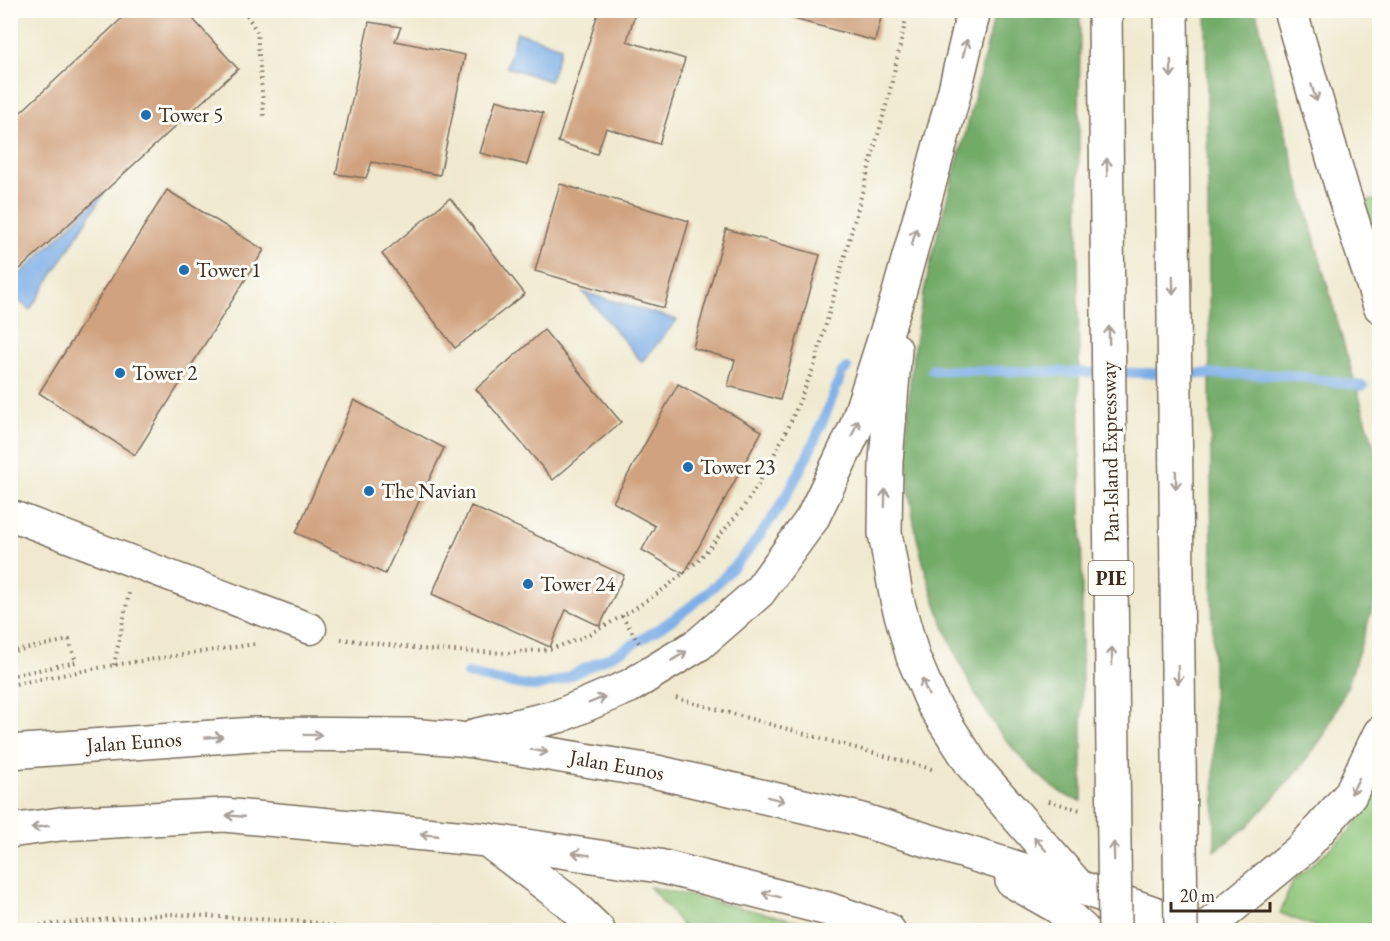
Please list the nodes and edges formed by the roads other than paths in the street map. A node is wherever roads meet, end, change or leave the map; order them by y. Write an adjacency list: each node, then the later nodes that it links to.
1 (974, 10): 5 (highway, one-way to 1)
2 (1105, 10): 19 (highway, Pan-Island Expressway / PIE, one-way to 2, bridge)
3 (1171, 10): 21 (highway, one-way to 21, bridge)
4 (1290, 10): 6 (highway, one-way to 6)
5 (899, 293): 10 (highway, one-way to 5); 15 (highway, one-way to 5)
6 (1380, 306)
7 (10, 515): 8 (street)
8 (323, 634)
9 (1380, 733): 22 (highway, one-way to 22)
10 (460, 739): 11 (highway, Jalan Eunos, one-way to 10); 14 (highway, Jalan Eunos, one-way to 14)
11 (10, 752)
12 (10, 831): 13 (highway, one-way to 12)
13 (487, 840): 16 (highway); 17 (highway, one-way to 13)
14 (958, 850): 15 (highway, Jalan Eunos); 18 (highway)
15 (1079, 887): 20 (highway); 22 (highway, Jalan Eunos)
16 (598, 930)
17 (888, 930)
18 (1083, 930)
19 (1115, 930)
20 (1127, 930)
21 (1181, 930)
22 (1204, 930)

